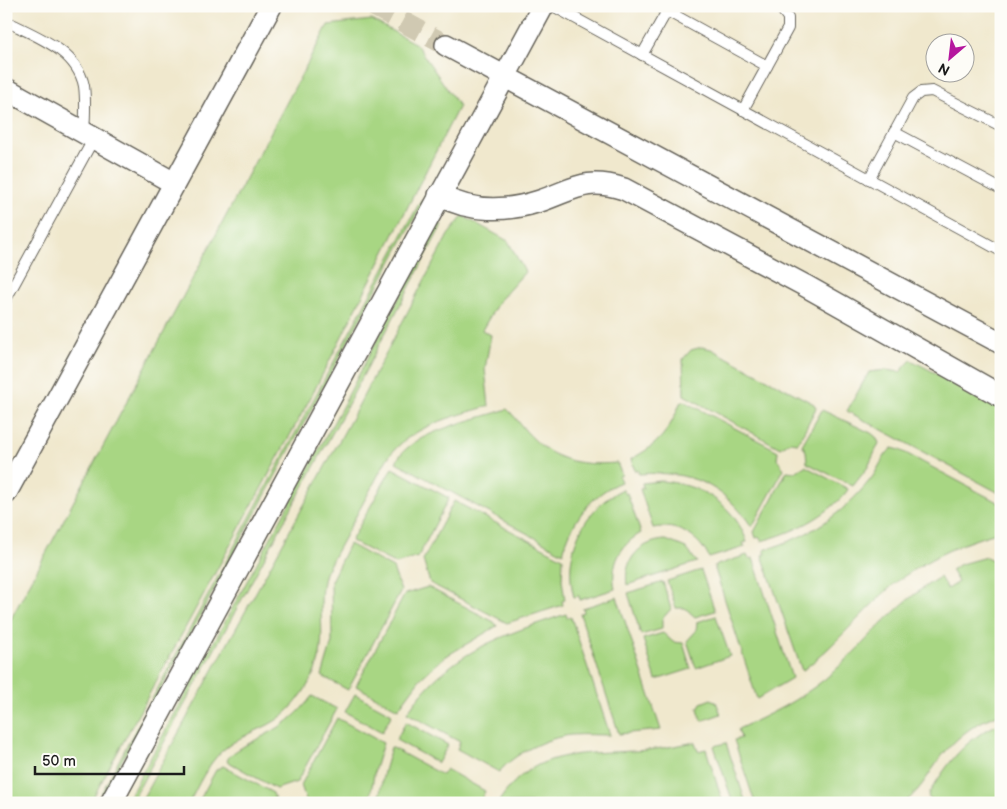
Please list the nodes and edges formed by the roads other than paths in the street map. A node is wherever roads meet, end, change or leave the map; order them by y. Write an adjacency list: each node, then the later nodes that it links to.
1 (271, 6): 17 (street)
2 (542, 6): 10 (street)
3 (553, 6): 8 (lane)
4 (779, 6): 9 (lane)
5 (662, 9): 8 (lane); 9 (lane)
6 (6, 21): 15 (lane)
7 (446, 45): 10 (street)
8 (642, 55): 12 (lane)
9 (768, 66): 12 (lane)
10 (505, 76): 19 (street); 22 (street)
11 (6, 89): 15 (street)
12 (743, 110): 16 (lane)
13 (1001, 126): 14 (lane)
14 (894, 132): 16 (lane); 18 (lane)
15 (89, 136): 17 (street); 21 (lane)
16 (868, 179): 20 (lane)
17 (174, 183): 24 (street)
18 (1001, 189)
19 (439, 195): 23 (street); 25 (street)
20 (1001, 251)
21 (6, 300)
22 (1001, 343)
23 (1001, 396)
24 (6, 493)
25 (111, 803)

